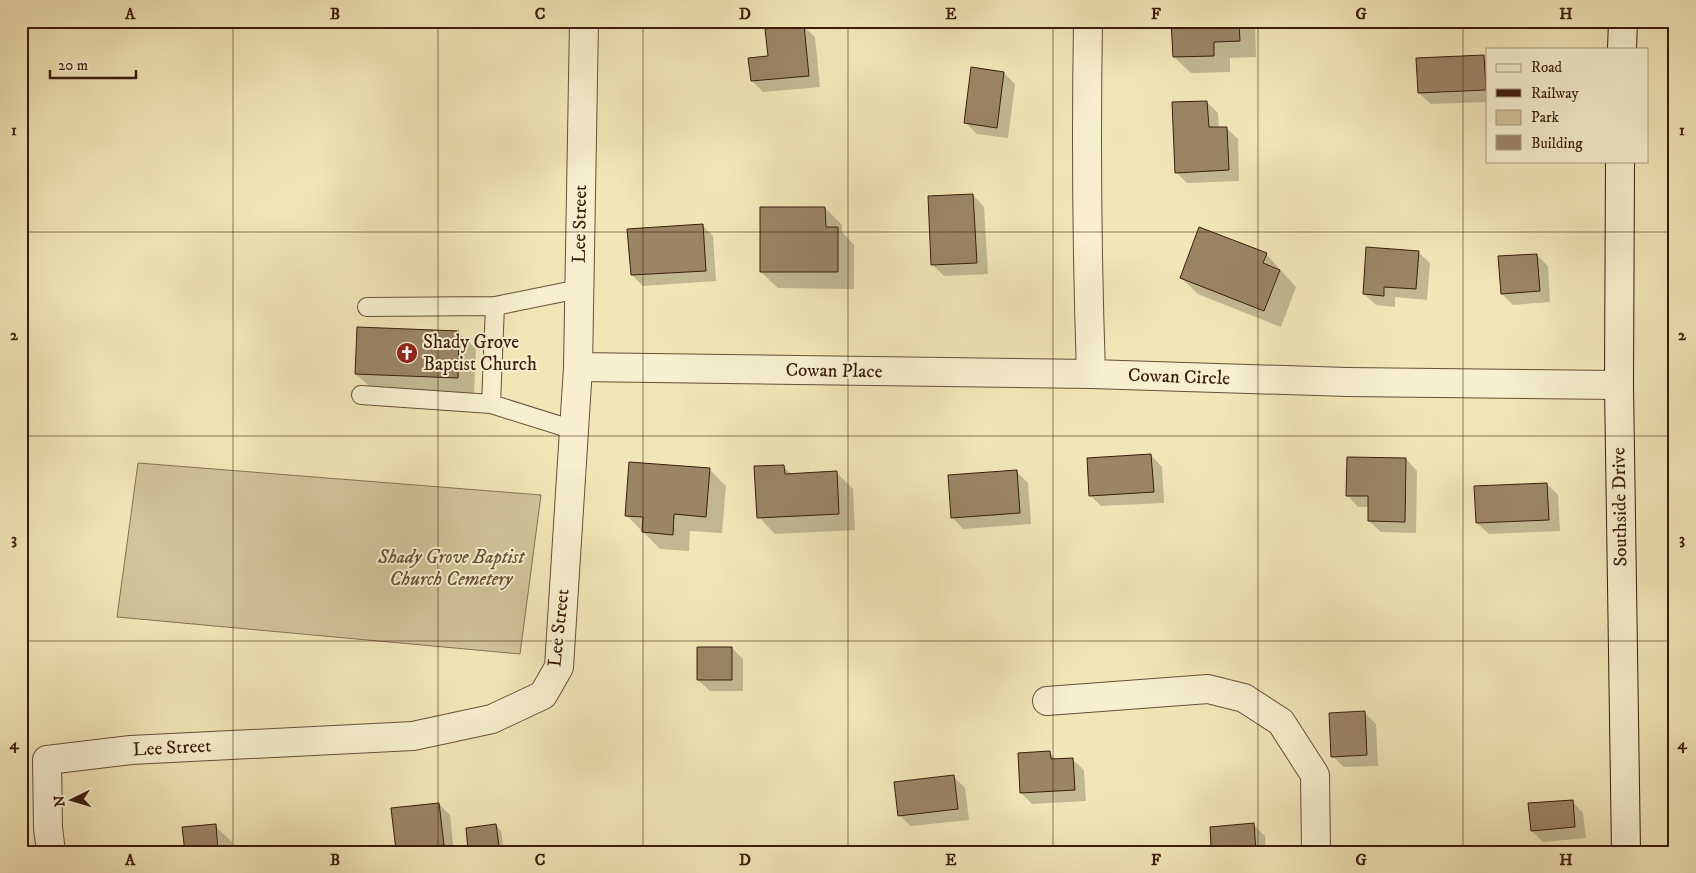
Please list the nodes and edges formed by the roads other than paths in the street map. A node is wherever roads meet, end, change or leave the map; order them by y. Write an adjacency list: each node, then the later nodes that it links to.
1 (584, 21): 6 (street, Lee Street)
2 (1088, 21): 10 (street)
3 (1623, 21): 4 (street)
4 (1622, 48)
5 (1620, 162): 11 (street, Southside Drive)
6 (579, 289): 7 (lane); 9 (street, Lee Street)
7 (495, 306): 8 (lane); 13 (lane)
8 (367, 307)
9 (578, 367): 10 (street, Cowan Place); 14 (street, Lee Street)
10 (1091, 374): 11 (street, Cowan Circle)
11 (1619, 385): 18 (street, Southside Drive)
12 (361, 395): 13 (lane)
13 (491, 404): 14 (lane)
14 (574, 430): 16 (street, Lee Street)
15 (1047, 701): 17 (street)
16 (51, 852)
17 (1316, 852)
18 (1626, 852)

